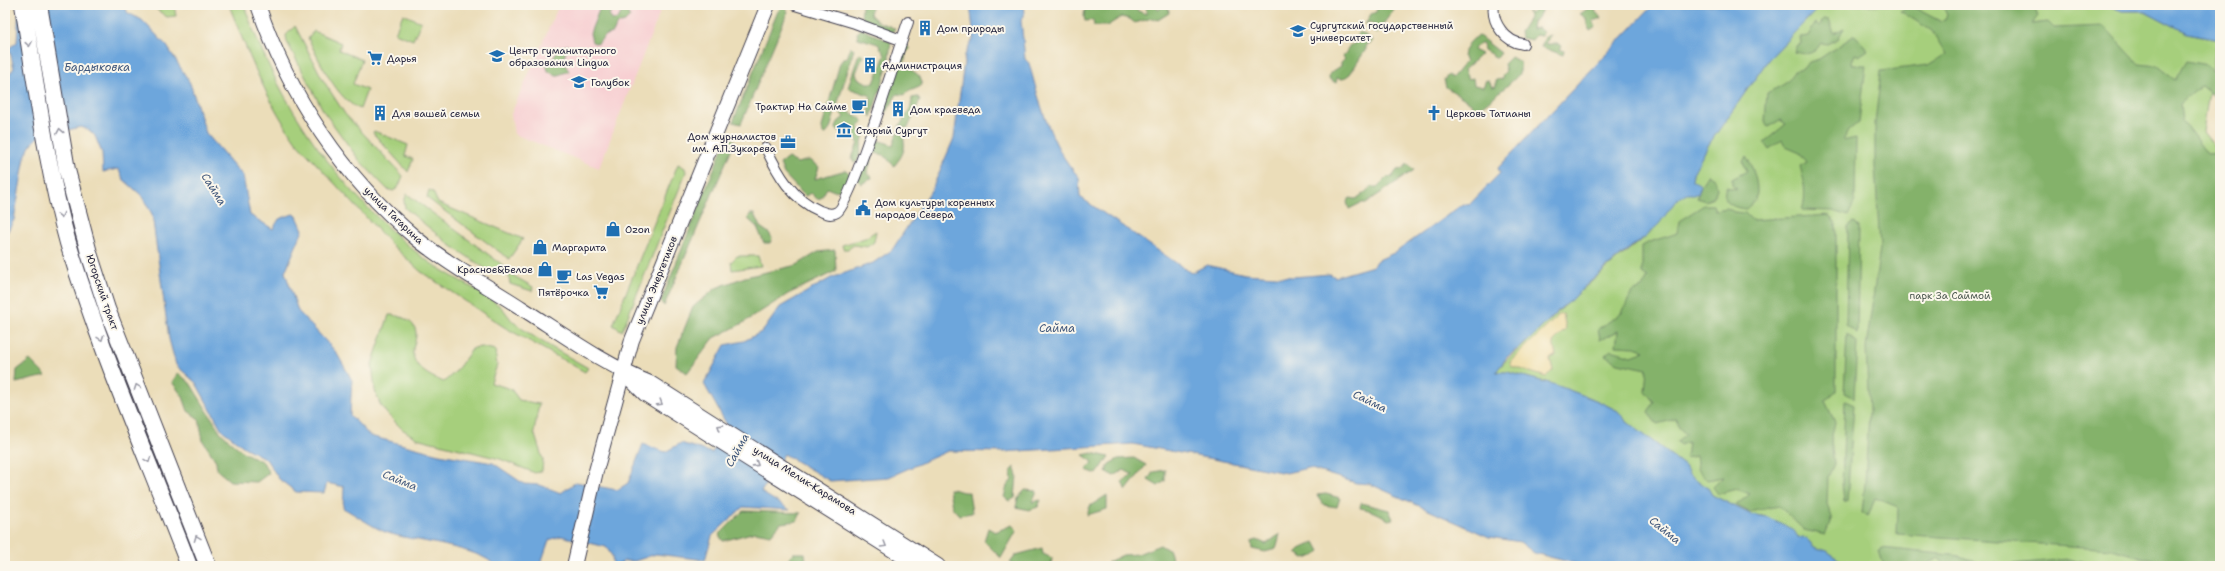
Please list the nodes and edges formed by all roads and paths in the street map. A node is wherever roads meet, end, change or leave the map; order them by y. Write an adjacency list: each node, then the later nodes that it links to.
1 (23, 5): 13 (main road, Югорский тракт, one-way to 13)
2 (39, 5): 14 (main road, Югорский тракт, one-way to 2)
3 (258, 5): 11 (main road, улица Гагарина)
4 (768, 5): 11 (main road, улица Энергетиков)
5 (795, 5): 8 (street)
6 (1494, 5): 9 (street)
7 (908, 22): 8 (street)
8 (901, 40): 10 (street)
9 (1523, 44)
10 (766, 148)
11 (623, 372): 12 (main road, улица Мелик-Карамова); 15 (main road, улица Энергетиков)
12 (648, 388): 16 (main road, улица Мелик-Карамова, one-way to 16); 17 (main road, улица Мелик-Карамова, one-way to 12)
13 (189, 566)
14 (208, 566)
15 (574, 566)
16 (918, 566)
17 (938, 566)

